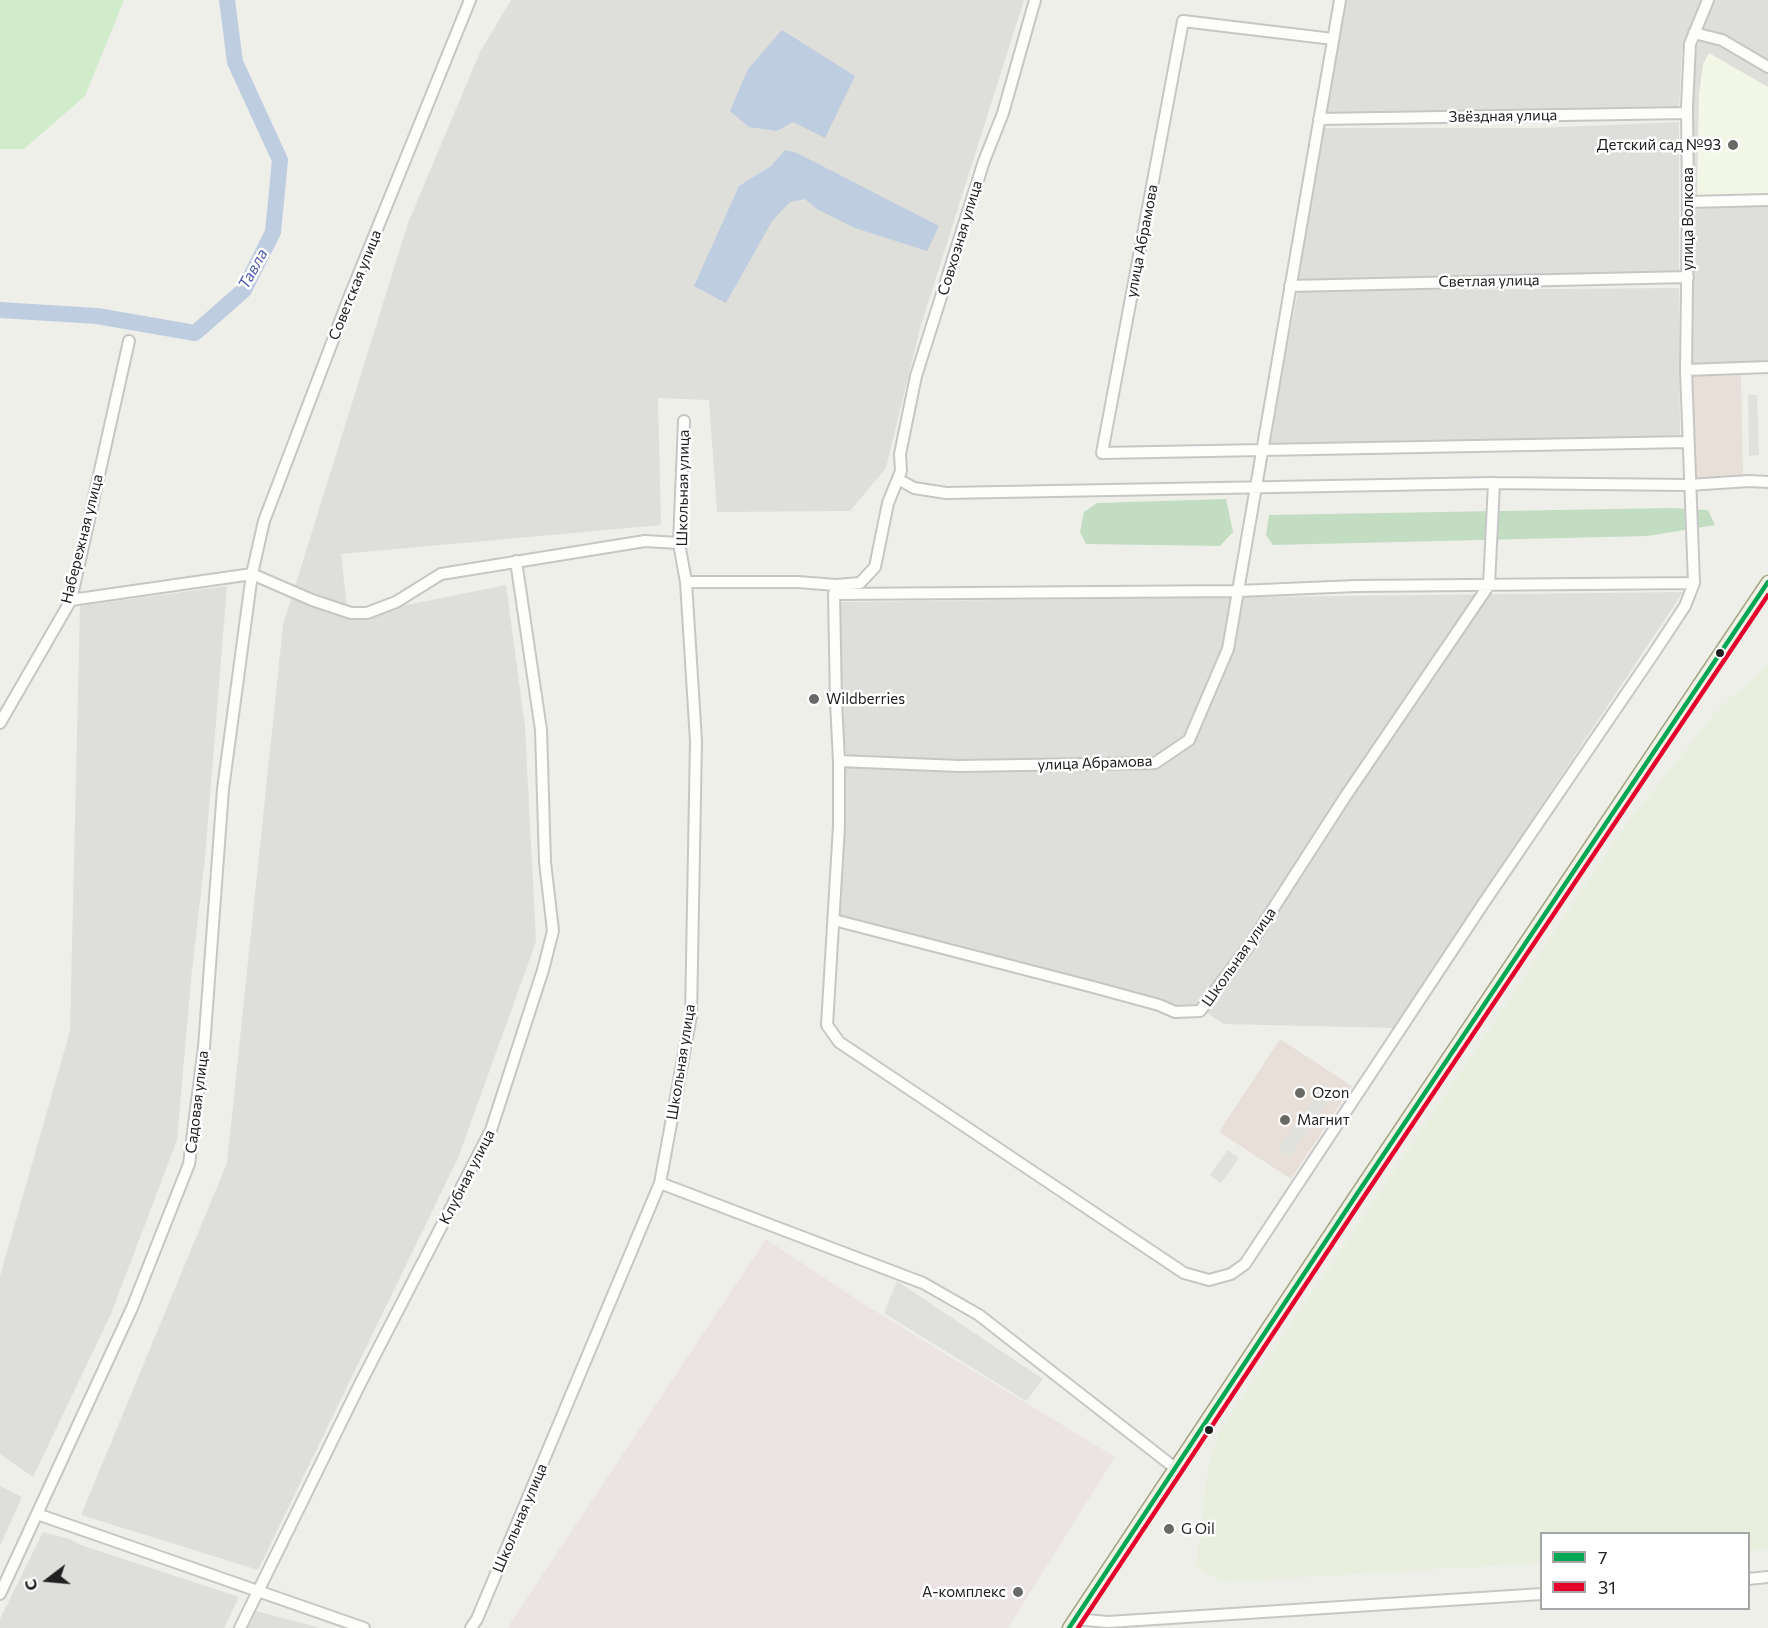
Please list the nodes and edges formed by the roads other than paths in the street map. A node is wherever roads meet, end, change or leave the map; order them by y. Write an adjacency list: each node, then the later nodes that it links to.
1 (470, 0): 27 (street, Советская улица)
2 (1035, 0): 20 (street, Совхозная улица)
3 (1340, 0): 6 (street, улица Абрамова)
4 (1708, 0): 5 (street, улица Волкова)
5 (1694, 33): 7 (street); 8 (street, улица Волкова)
6 (1333, 39): 9 (street, улица Абрамова); 19 (street, улица Абрамова)
7 (1768, 66)
8 (1686, 113): 9 (street, Звёздная улица); 11 (street, улица Волкова)
9 (1319, 119): 13 (street, улица Абрамова)
10 (1768, 200): 11 (street)
11 (1688, 202): 12 (street, улица Волкова)
12 (1688, 277): 13 (street, Светлая улица); 16 (street, улица Волкова)
13 (1290, 286): 19 (street, улица Абрамова)
14 (129, 341): 34 (street, Набережная улица)
15 (1768, 367): 16 (street)
16 (1686, 370): 18 (street, улица Волкова)
17 (684, 421): 25 (street, Школьная улица)
18 (1688, 442): 19 (street); 23 (street, улица Волкова)
19 (1262, 452): 24 (street, улица Абрамова)
20 (898, 479): 24 (street); 32 (street, Совхозная улица)
21 (1768, 482): 23 (street)
22 (1494, 483): 23 (street); 24 (street); 31 (street)
23 (1689, 485): 30 (street, улица Волкова)
24 (1256, 487): 33 (street, улица Абрамова)
25 (680, 543): 26 (street); 28 (street, Школьная улица)
26 (516, 561): 27 (street); 43 (street, Клубная улица)
27 (252, 574): 34 (street); 40 (street, Садовая улица)
28 (686, 582): 32 (street); 38 (street, Школьная улица)
29 (1768, 582): 39 (main road)
30 (1694, 583): 31 (street); 37 (street)
31 (1489, 585): 33 (street); 37 (street, Школьная улица)
32 (835, 590): 33 (street); 36 (street)
33 (1238, 591): 36 (street, улица Абрамова)
34 (70, 600): 35 (street, Набережная улица)
35 (0, 723)
36 (839, 761): 37 (street)
37 (834, 920)
38 (660, 1183): 39 (street); 49 (street, Школьная улица)
39 (1175, 1468): 46 (main road)
40 (37, 1514): 43 (street); 44 (street, Садовая улица)
41 (1768, 1577): 42 (street)
42 (1750, 1579)
43 (257, 1592): 47 (street, Клубная улица); 48 (street)
44 (0, 1594)
45 (1540, 1594): 46 (street)
46 (1072, 1624)
47 (240, 1628)
48 (364, 1628)
49 (471, 1628)

